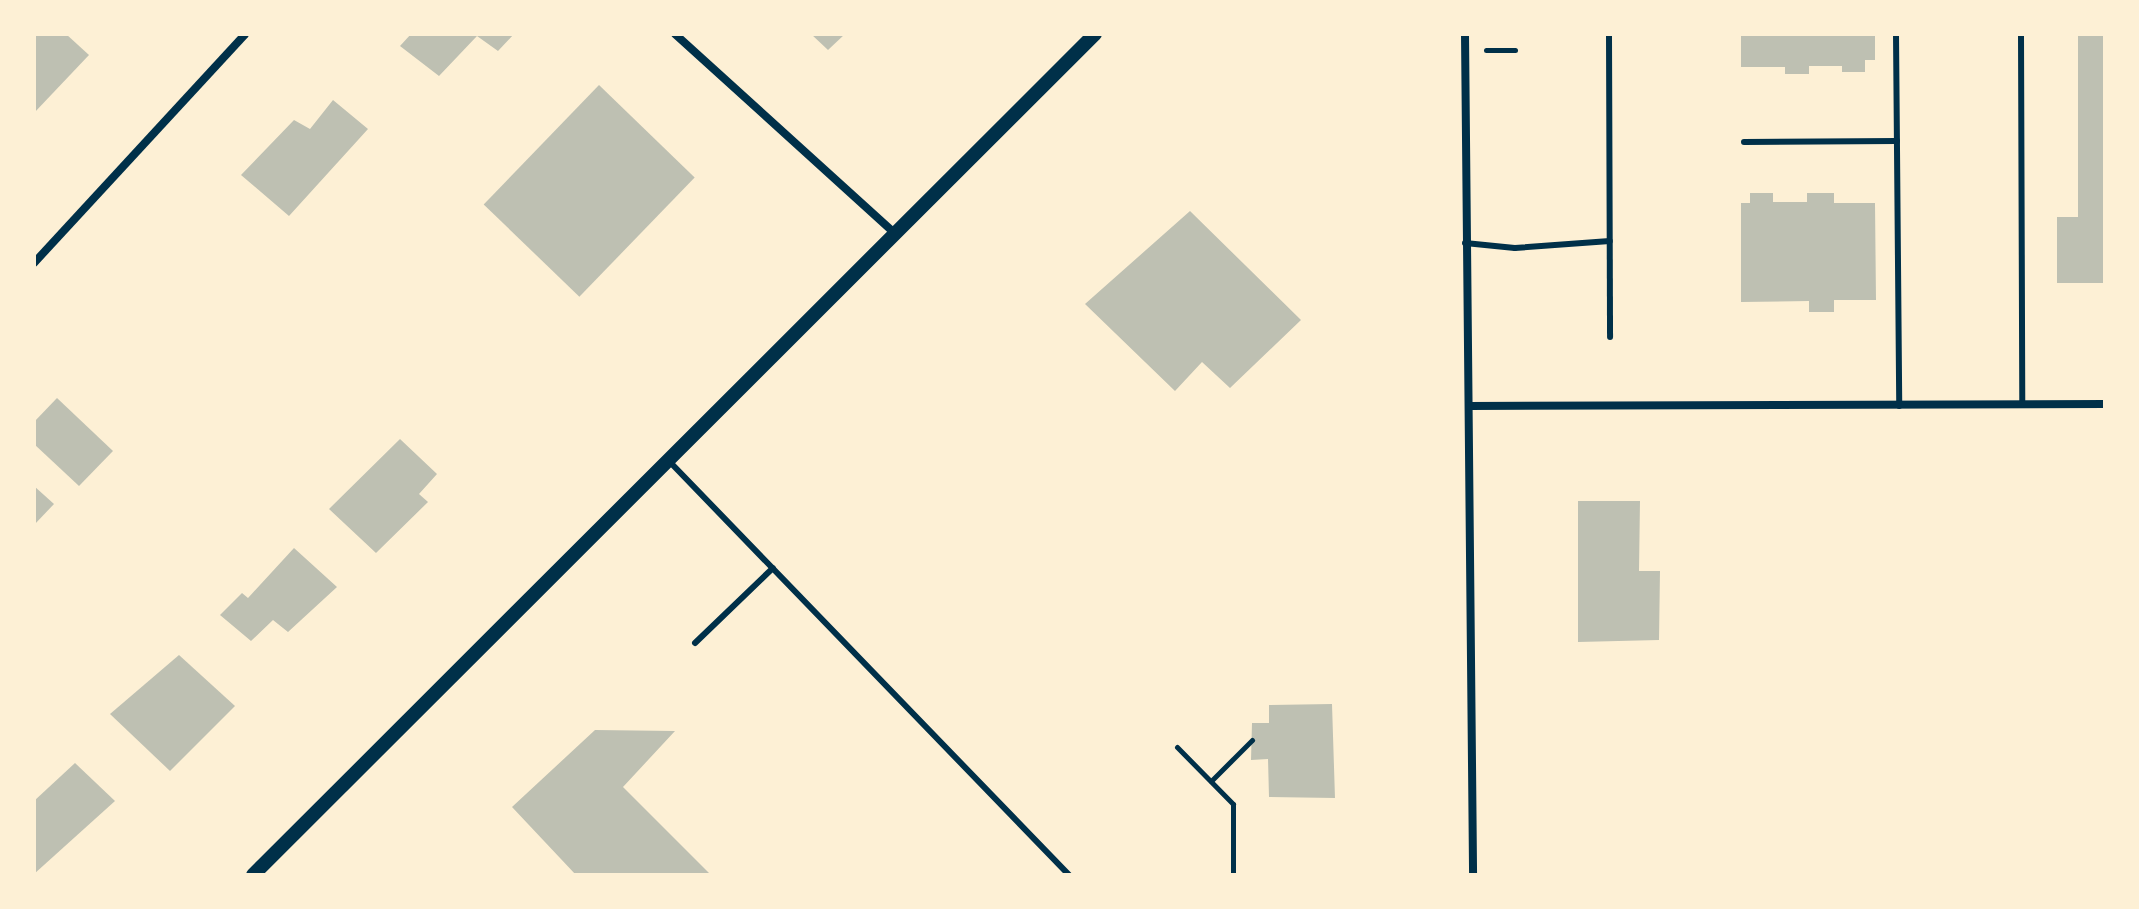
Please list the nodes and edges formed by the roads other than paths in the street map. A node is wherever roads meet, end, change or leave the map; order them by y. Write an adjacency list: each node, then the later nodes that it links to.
1 (245, 34): 13 (street)
2 (675, 34): 10 (street)
3 (1095, 34): 10 (street)
4 (1465, 34): 12 (street)
5 (1896, 34): 8 (lane)
6 (2021, 34): 16 (lane)
7 (1609, 35): 11 (lane)
8 (1897, 141): 9 (lane); 18 (lane)
9 (1744, 142)
10 (893, 232): 19 (street)
11 (1610, 241): 12 (lane); 14 (lane)
12 (1465, 243): 17 (street)
13 (34, 263)
14 (1610, 337)
15 (2105, 404): 16 (street)
16 (2022, 405): 18 (street)
17 (1469, 406): 18 (street); 24 (street)
18 (1899, 406)
19 (667, 459): 20 (lane); 22 (street)
20 (773, 568): 21 (lane); 23 (lane)
21 (695, 643)
22 (253, 875)
23 (1069, 875)
24 (1473, 875)

